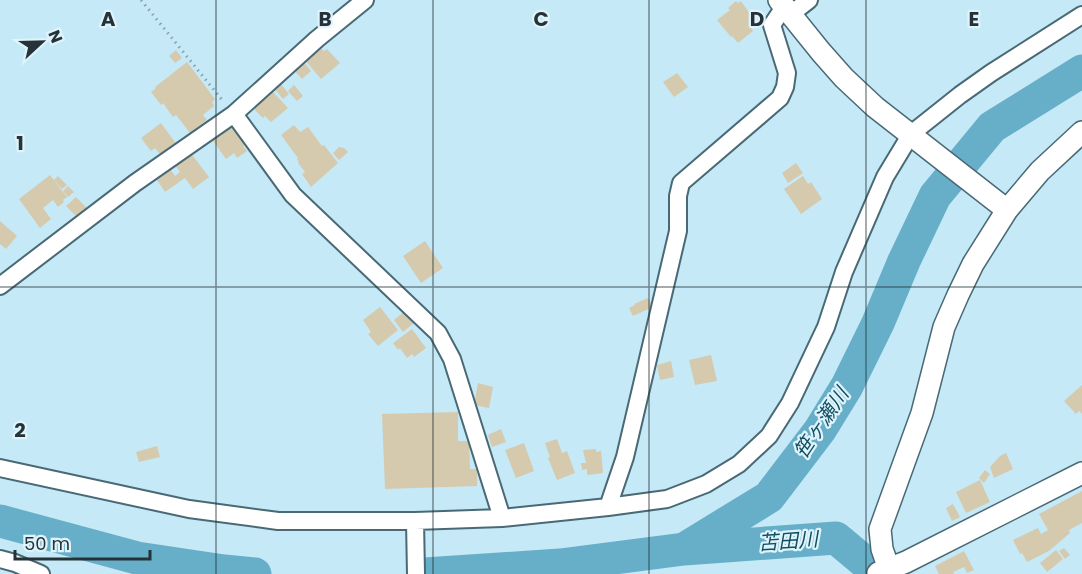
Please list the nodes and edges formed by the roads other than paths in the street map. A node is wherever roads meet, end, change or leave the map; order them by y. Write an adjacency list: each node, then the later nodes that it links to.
1 (365, 0): 5 (street)
2 (809, 0): 3 (street)
3 (785, 7): 7 (street); 12 (street)
4 (1082, 15): 7 (street)
5 (234, 114): 9 (street); 13 (street)
6 (1082, 132): 8 (street)
7 (913, 136): 8 (street); 12 (street)
8 (1000, 204): 16 (street)
9 (0, 286)
10 (0, 468): 14 (street)
11 (1082, 473): 16 (street)
12 (608, 507): 13 (street)
13 (502, 518): 14 (street)
14 (415, 526): 18 (street)
15 (0, 559): 17 (street)
16 (895, 570)
17 (41, 574)
18 (416, 574)

